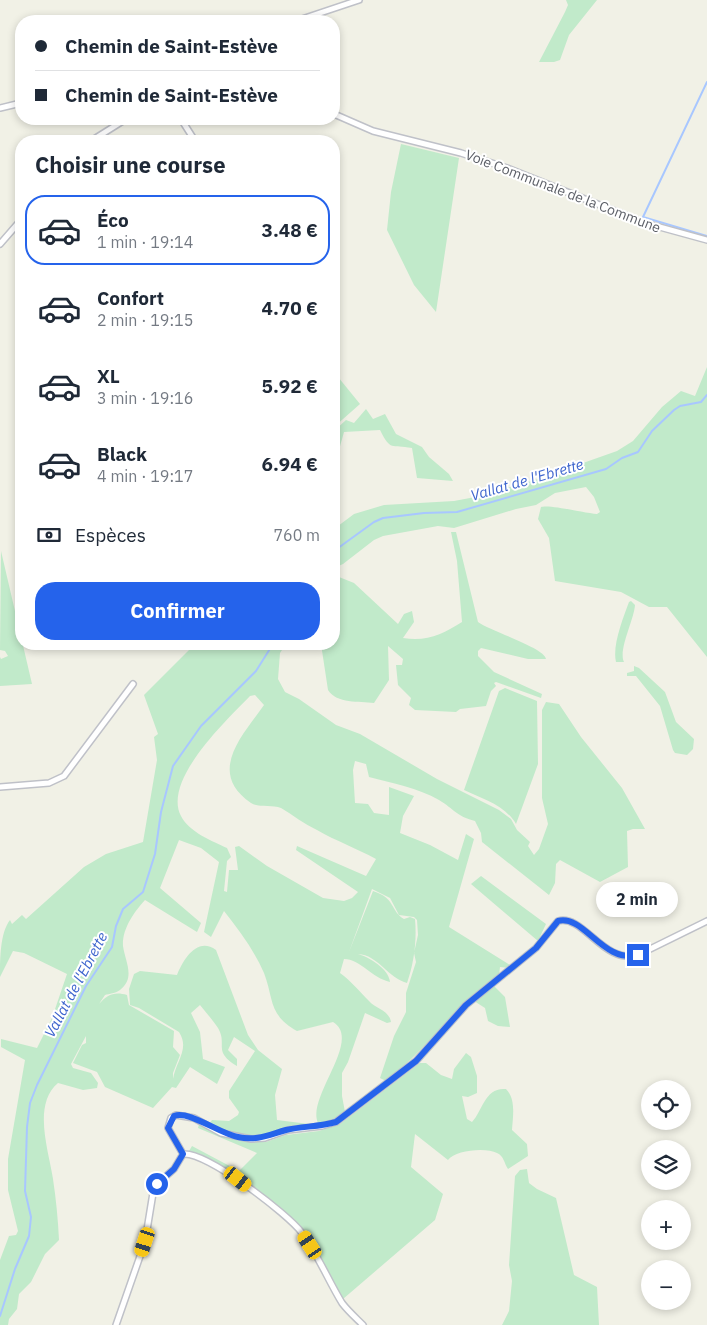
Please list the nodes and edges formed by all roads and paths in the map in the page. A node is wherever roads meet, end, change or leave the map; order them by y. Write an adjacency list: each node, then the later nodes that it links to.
1 (360, 0): 2 (street)
2 (314, 15)
3 (15, 104): 4 (street)
4 (0, 108)
5 (340, 117): 9 (street, Voie Communale de la Commune)
6 (117, 125): 7 (street)
7 (101, 135)
8 (15, 227): 10 (street)
9 (707, 240)
10 (0, 244)
11 (133, 684): 12 (street)
12 (0, 787)
13 (707, 921): 14 (street)
14 (183, 1154): 15 (street); 16 (street)
15 (116, 1325)
16 (363, 1325)

